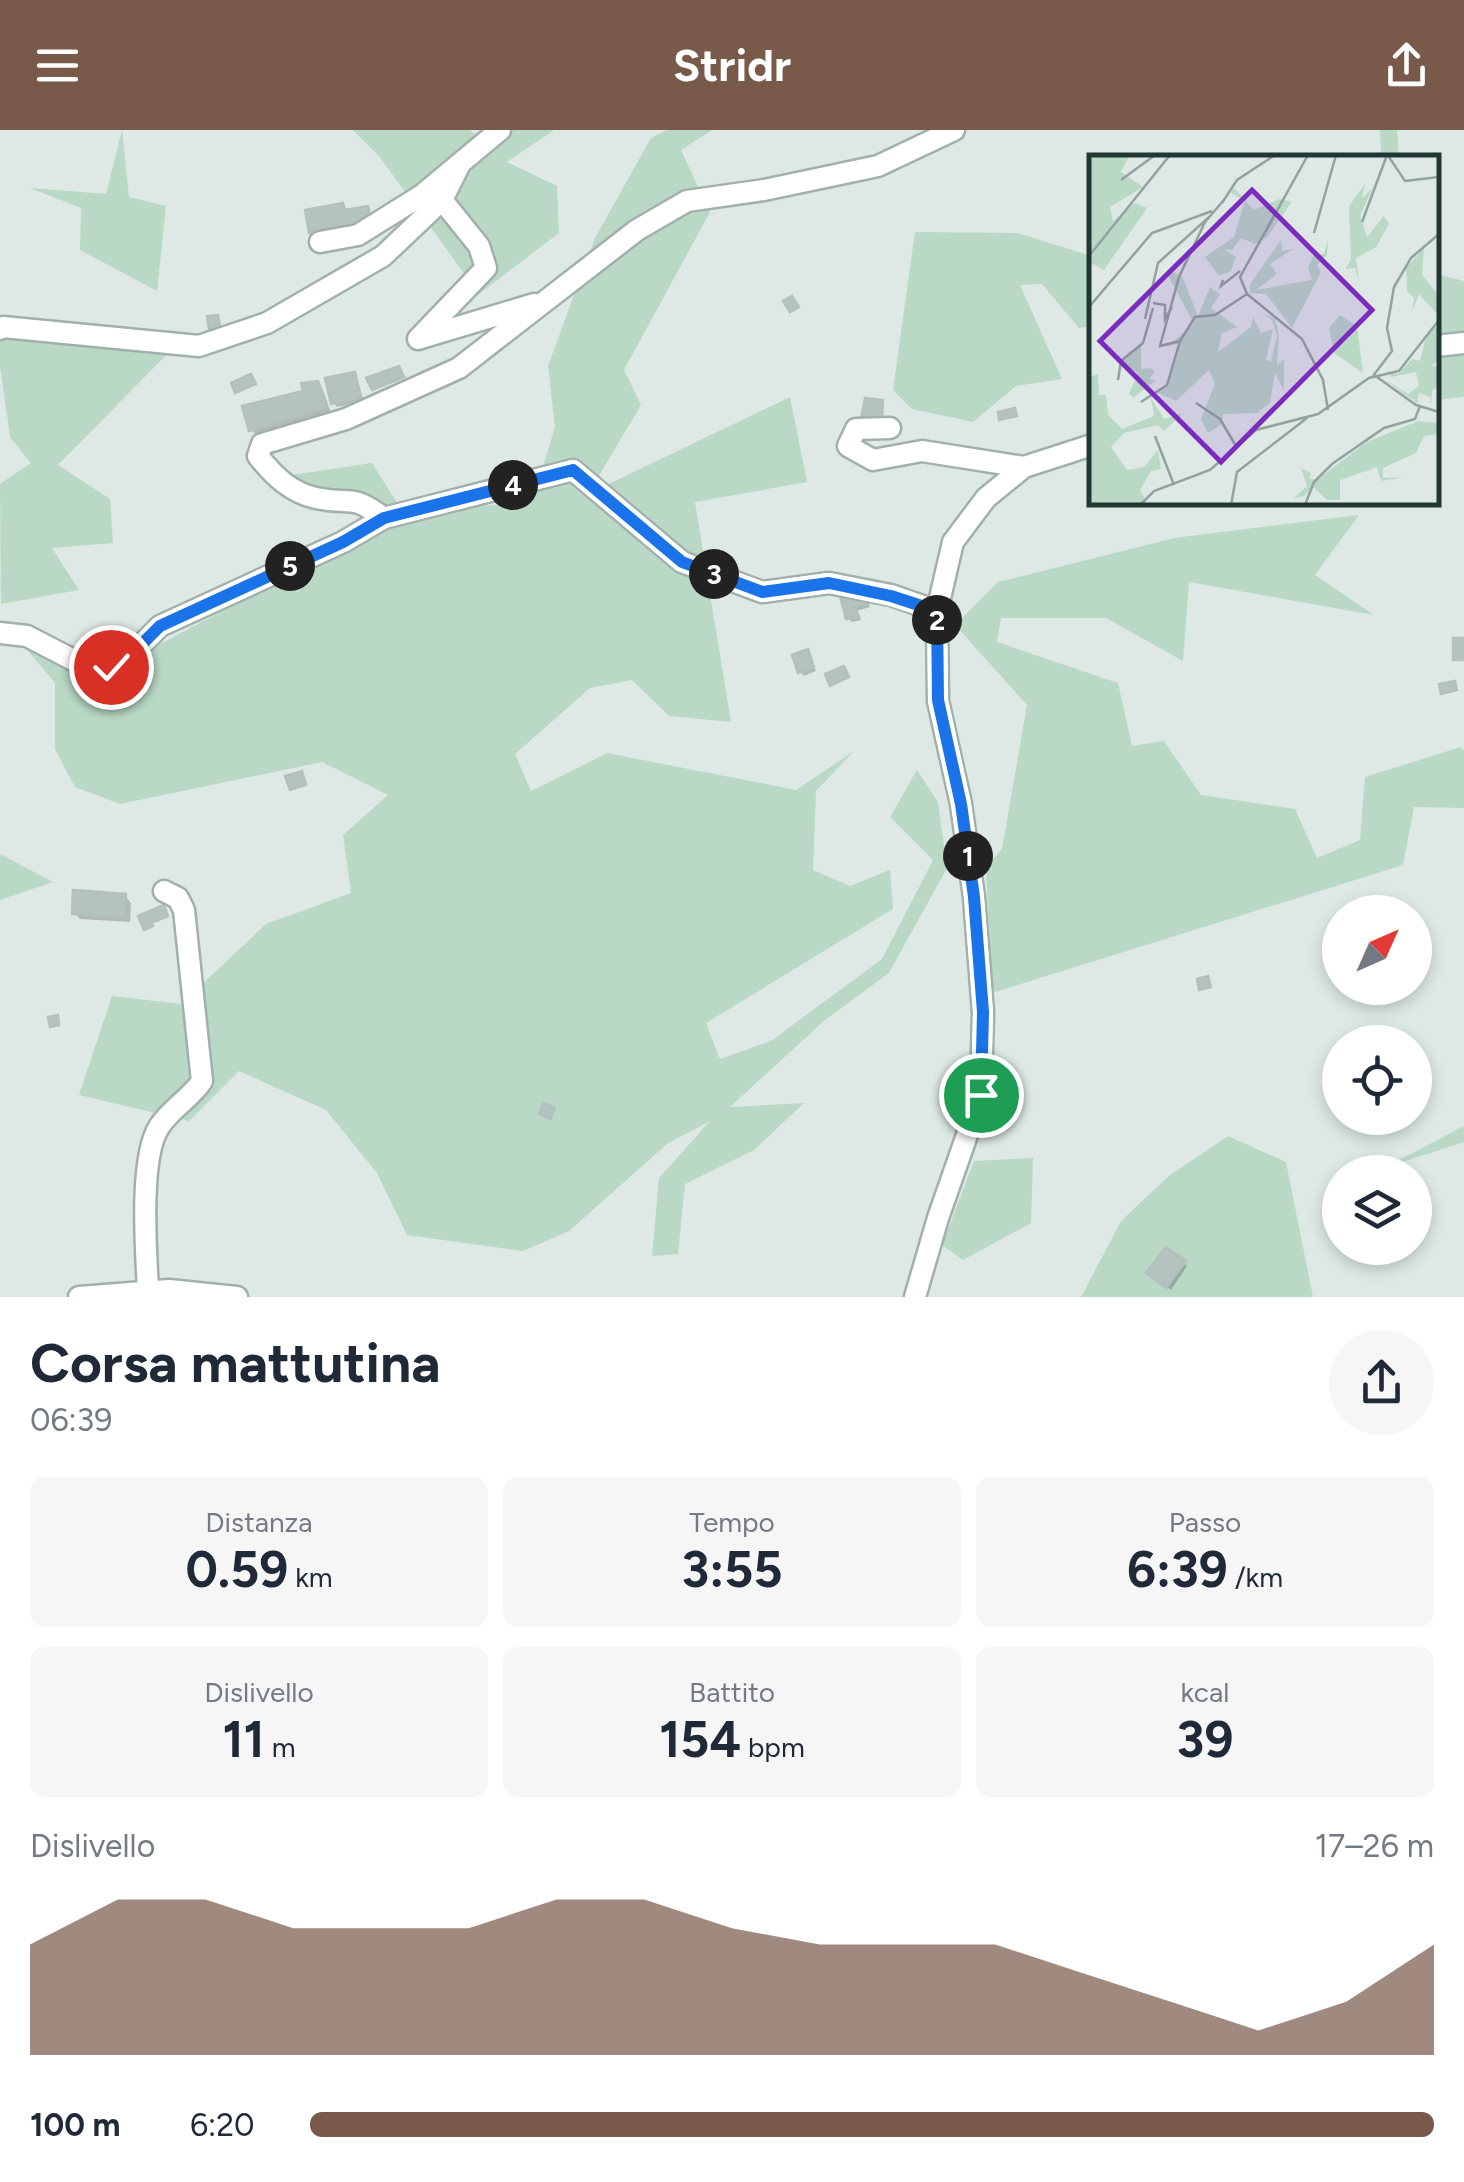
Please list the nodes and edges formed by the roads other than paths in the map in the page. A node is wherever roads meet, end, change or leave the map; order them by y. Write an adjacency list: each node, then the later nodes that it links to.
1 (500, 130): 3 (street)
2 (954, 130): 6 (street)
3 (460, 164): 4 (street); 5 (street)
4 (442, 200): 6 (street); 7 (street)
5 (320, 242)
6 (550, 299): 13 (street)
7 (0, 329)
8 (1464, 343): 9 (street)
9 (1439, 346)
10 (890, 428): 12 (street)
11 (1089, 446): 12 (street)
12 (1024, 467): 14 (street)
13 (384, 518): 14 (street); 15 (street)
14 (937, 611): 20 (street)
15 (0, 633)
16 (164, 891): 17 (street)
17 (148, 1290): 18 (street); 19 (street)
18 (78, 1297)
19 (237, 1297)
20 (916, 1297)

